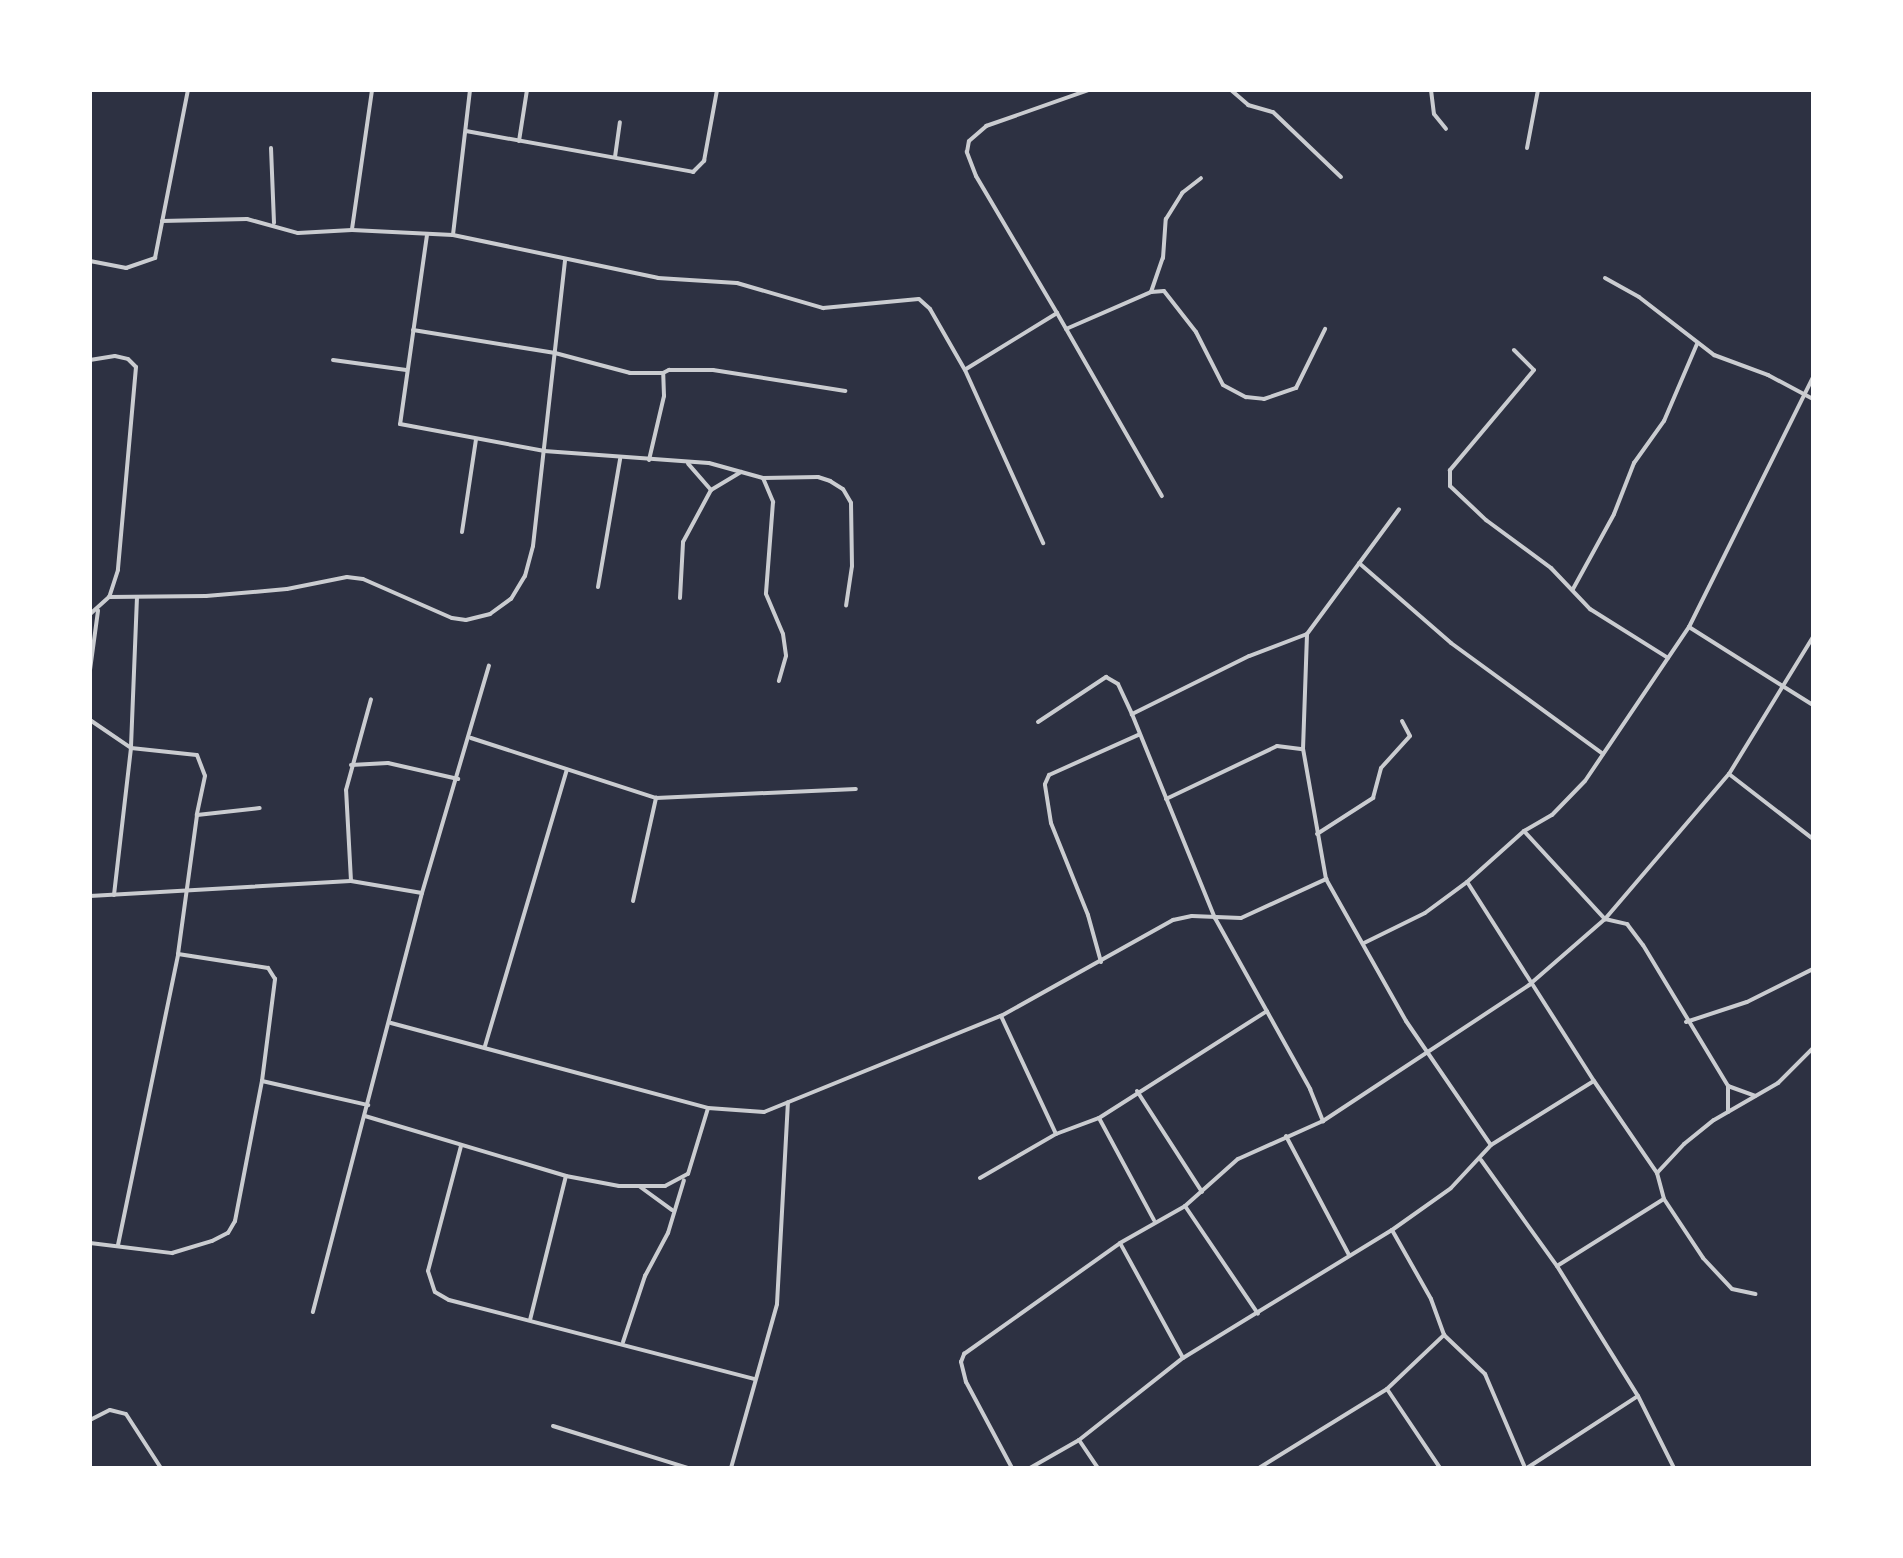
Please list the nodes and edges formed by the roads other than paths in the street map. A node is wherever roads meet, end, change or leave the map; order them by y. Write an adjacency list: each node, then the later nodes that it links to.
1 (188, 90): 19 (street)
2 (372, 90): 21 (street)
3 (470, 90): 12 (street)
4 (527, 90): 13 (street)
5 (717, 90): 16 (street)
6 (1089, 90): 28 (street)
7 (1231, 90): 17 (street)
8 (1431, 90): 11 (street)
9 (1538, 90): 15 (street)
10 (620, 122): 16 (street)
11 (1446, 130)
12 (466, 131): 13 (street); 23 (street)
13 (519, 141): 16 (street)
14 (271, 148): 20 (street)
15 (1526, 148)
16 (614, 159)
17 (1341, 177)
18 (1201, 178): 27 (street)
19 (162, 221): 20 (street); 25 (street)
20 (274, 223): 21 (street)
21 (352, 230): 22 (street)
22 (427, 235): 23 (street); 31 (street)
23 (453, 236): 24 (street)
24 (566, 260): 34 (street); 38 (street)
25 (90, 261)
26 (1605, 278): 32 (street)
27 (1151, 292): 29 (street); 30 (street)
28 (1058, 313): 29 (street); 38 (street)
29 (1066, 329): 52 (street)
30 (1324, 329)
31 (412, 330): 34 (street); 37 (street)
32 (1696, 344): 42 (street); 58 (street)
33 (1514, 350): 58 (street)
34 (555, 353): 39 (street); 45 (street)
35 (90, 360): 59 (street)
36 (333, 360): 37 (street)
37 (406, 370): 44 (street)
38 (964, 370): 55 (street)
39 (663, 373): 41 (street); 47 (street)
40 (1813, 377): 42 (street)
41 (845, 391)
42 (1804, 395): 43 (street); 65 (street)
43 (1813, 399)
44 (476, 440): 45 (street); 54 (street)
45 (544, 451): 46 (street); 60 (street)
46 (620, 458): 47 (street); 57 (street)
47 (649, 460): 48 (street)
48 (688, 464): 49 (street); 51 (street)
49 (741, 472): 50 (street); 51 (street)
50 (764, 478): 62 (street); 71 (street)
51 (711, 490): 61 (street)
52 (1162, 496)
53 (1399, 509): 56 (street)
54 (462, 532)
55 (1043, 543)
56 (1358, 563): 66 (street); 83 (street)
57 (598, 587)
58 (1572, 589): 68 (street)
59 (110, 597): 60 (street); 63 (street)
60 (137, 597): 81 (street)
61 (680, 598)
62 (846, 606)
63 (98, 610): 64 (street); 70 (street)
64 (90, 614)
65 (1689, 627): 68 (street); 72 (street)
66 (1307, 634): 75 (street); 82 (street)
67 (1813, 637): 72 (street)
68 (1668, 658): 83 (street)
69 (489, 666): 80 (street)
70 (90, 670)
71 (779, 681)
72 (1784, 688): 74 (street); 86 (street)
73 (371, 699): 84 (street)
74 (1813, 705)
75 (1132, 714): 78 (street); 79 (street)
76 (90, 720): 81 (street)
77 (1402, 721): 94 (street)
78 (1038, 722)
79 (1139, 735): 90 (street); 108 (street)
80 (472, 738): 85 (street); 87 (street)
81 (132, 748): 92 (street); 101 (street)
82 (1303, 749): 90 (street); 94 (street)
83 (1604, 755): 93 (street)
84 (352, 765): 87 (street); 97 (street)
85 (567, 770): 89 (street); 115 (street)
86 (1730, 774): 95 (street); 105 (street)
87 (458, 779): 100 (street)
88 (856, 789): 89 (street)
89 (656, 798): 103 (street)
90 (1166, 799): 104 (street)
91 (260, 808): 92 (street)
92 (197, 815): 99 (street)
93 (1524, 832): 98 (street); 105 (street)
94 (1316, 834): 96 (street)
95 (1813, 839)
96 (1326, 879): 104 (street); 106 (street)
97 (351, 880): 99 (street); 100 (street)
98 (1467, 882): 106 (street); 110 (street)
99 (186, 888): 101 (street); 107 (street)
100 (422, 893): 114 (street)
101 (114, 895): 102 (street)
102 (90, 896)
103 (633, 901)
104 (1216, 918): 108 (street); 111 (street)
105 (1604, 919): 110 (street); 113 (street)
106 (1364, 943): 117 (street)
107 (178, 954): 118 (street); 148 (street)
108 (1101, 962): 112 (street)
109 (1813, 969): 113 (street)
110 (1529, 984): 117 (street); 119 (street)
111 (1267, 1011): 121 (street); 129 (street)
112 (1002, 1016): 123 (street); 130 (street)
113 (1686, 1022): 120 (street)
114 (391, 1023): 115 (street); 124 (street)
115 (485, 1046): 125 (street)
116 (1813, 1048): 122 (street)
117 (1426, 1049): 129 (street); 132 (street)
118 (262, 1081): 124 (street); 148 (street)
119 (1594, 1081): 132 (street); 135 (street)
120 (1728, 1086): 122 (street); 126 (street)
121 (1137, 1090): 128 (street); 140 (street)
122 (1755, 1096): 126 (street)
123 (788, 1102): 125 (street); 158 (street)
124 (368, 1105): 127 (street)
125 (708, 1108): 138 (street)
126 (1728, 1112): 135 (street)
127 (365, 1116): 133 (street); 152 (street)
128 (1099, 1118): 130 (street); 144 (street)
129 (1323, 1122): 131 (street)
130 (1056, 1134): 137 (street)
131 (1286, 1136): 140 (street); 149 (street)
132 (1491, 1145): 134 (street)
133 (460, 1146): 136 (street); 154 (street)
134 (1481, 1160): 145 (street); 150 (street)
135 (1657, 1173): 141 (street)
136 (566, 1176): 139 (street); 154 (street)
137 (980, 1178)
138 (684, 1180): 139 (street); 143 (street)
139 (638, 1186): 143 (street)
140 (1202, 1192): 142 (street)
141 (1664, 1199): 150 (street); 151 (street)
142 (1185, 1206): 144 (street); 153 (street)
143 (672, 1210): 156 (street)
144 (1154, 1220): 147 (street)
145 (1392, 1230): 149 (street); 155 (street)
146 (90, 1244): 148 (street)
147 (1120, 1244): 157 (street); 167 (street)
148 (118, 1245)
149 (1350, 1254): 153 (street)
150 (1556, 1266): 160 (street)
151 (1755, 1294)
152 (314, 1312)
153 (1258, 1314): 157 (street)
154 (530, 1320): 156 (street)
155 (1444, 1335): 159 (street); 172 (street)
156 (623, 1342): 158 (street)
157 (1183, 1358): 163 (street)
158 (755, 1379): 166 (street)
159 (1387, 1390): 170 (street); 171 (street)
160 (1638, 1396): 172 (street); 173 (street)
161 (90, 1420): 164 (street)
162 (553, 1426): 165 (street)
163 (1079, 1440): 168 (street); 169 (street)
164 (160, 1468)
165 (688, 1468)
166 (732, 1468)
167 (1012, 1468)
168 (1030, 1468)
169 (1098, 1468)
170 (1260, 1468)
171 (1440, 1468)
172 (1526, 1468)
173 (1674, 1468)

